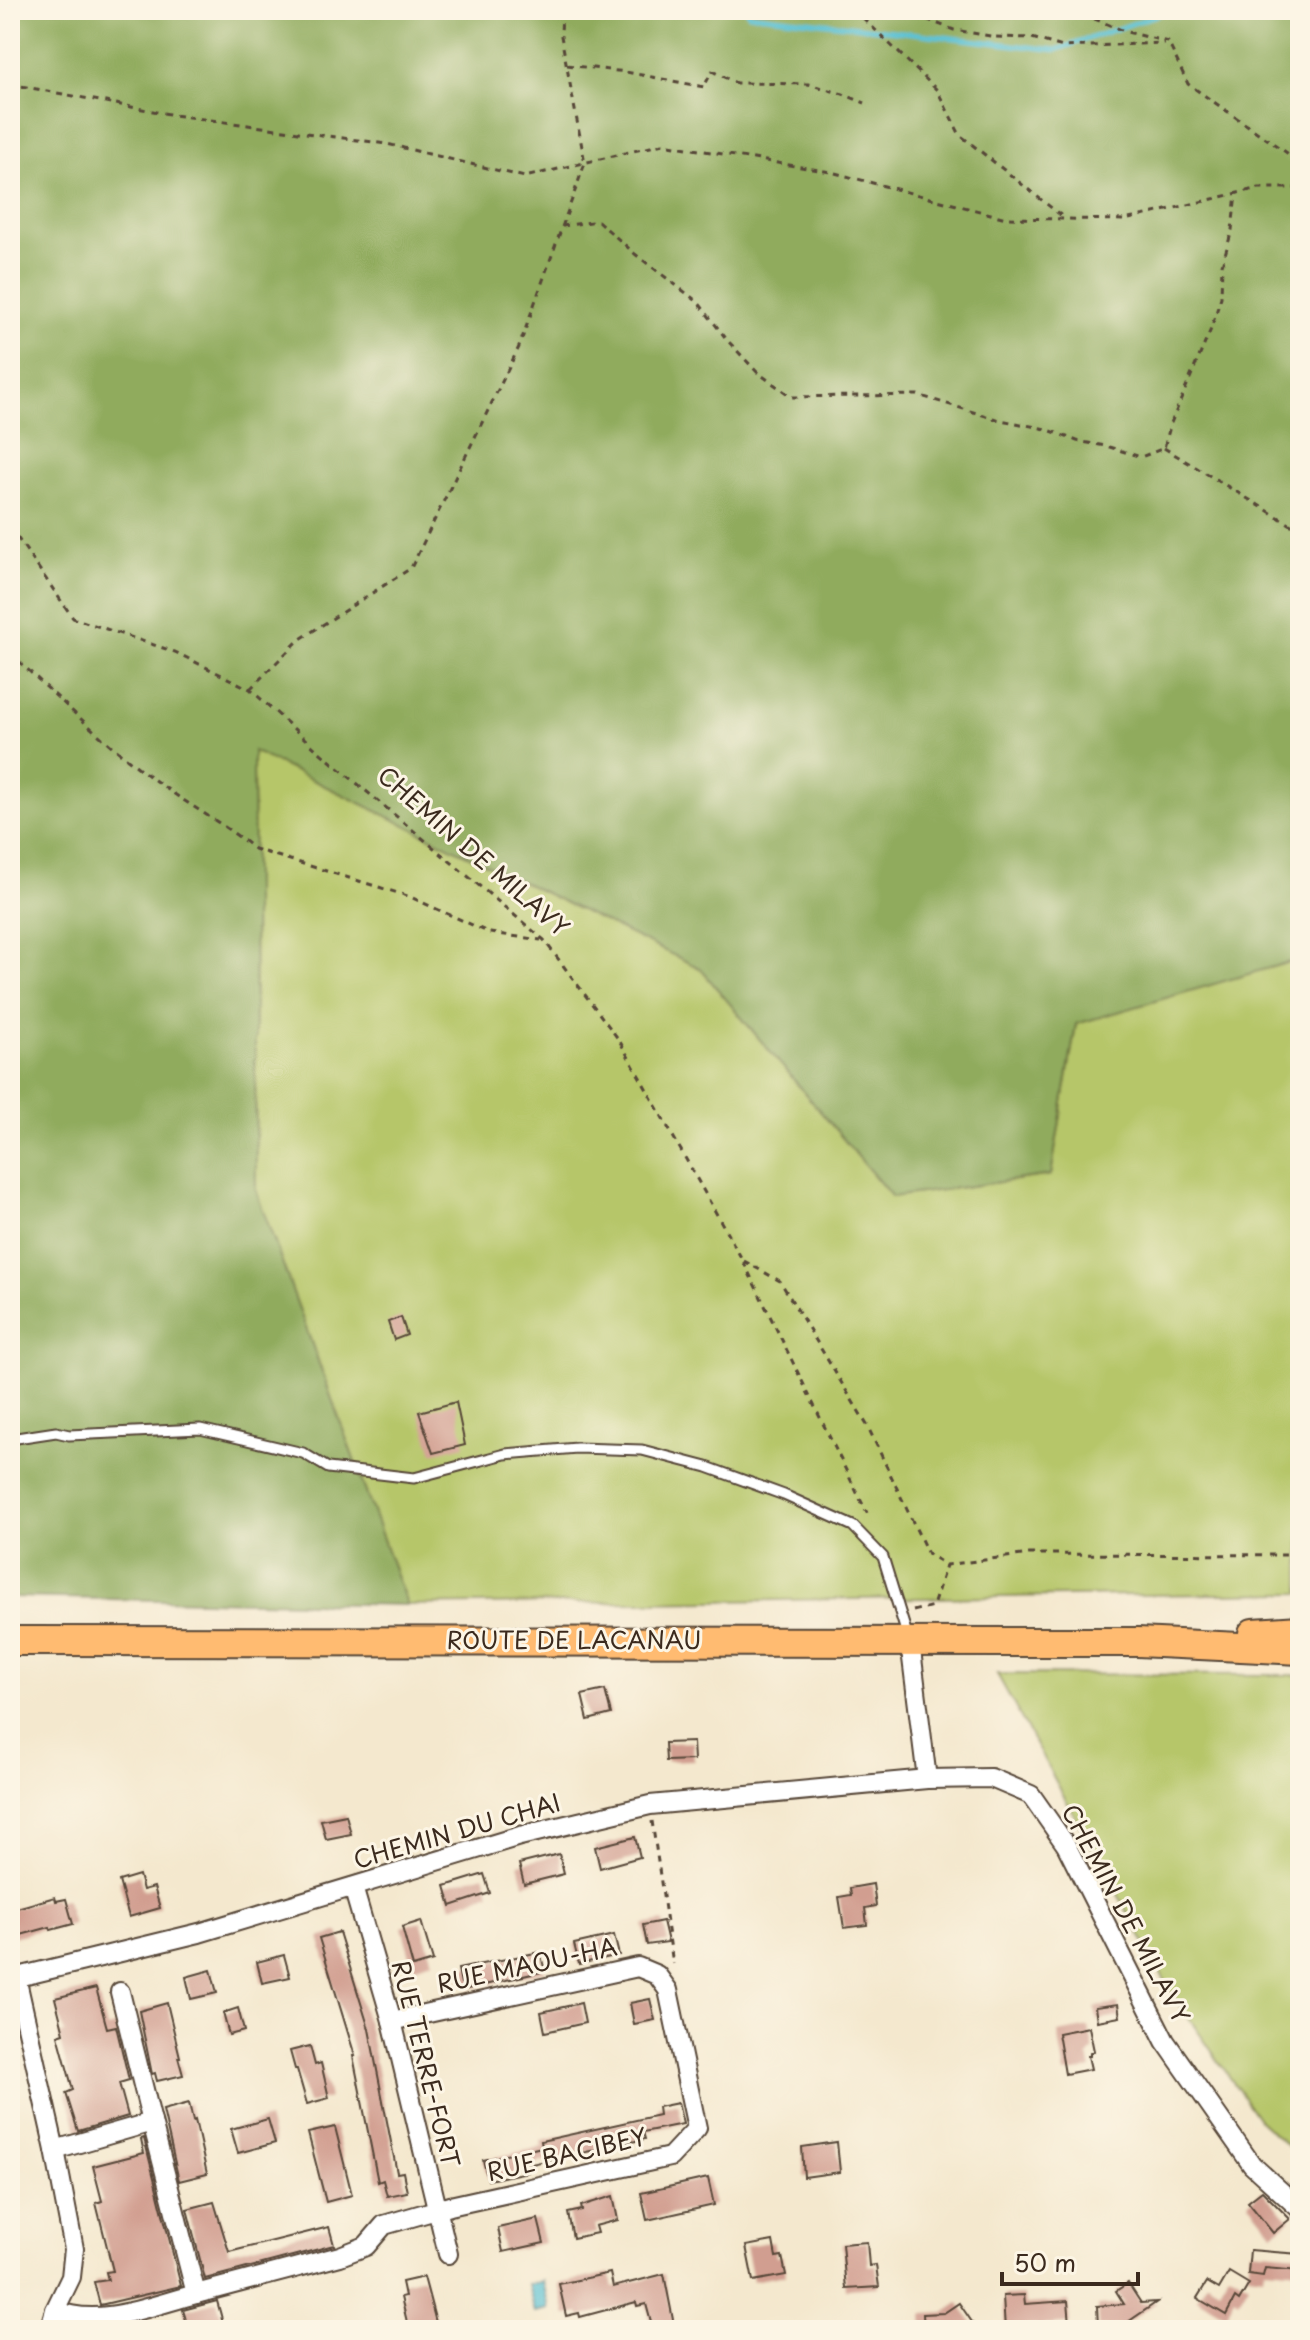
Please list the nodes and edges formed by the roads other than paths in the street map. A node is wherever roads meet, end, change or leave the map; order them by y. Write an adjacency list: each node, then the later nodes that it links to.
1 (10, 1439): 4 (lane)
2 (1300, 1630): 5 (main road, ROUTE DE LACANAU)
3 (10, 1641): 4 (main road, ROUTE DE LACANAU)
4 (910, 1642): 5 (main road, ROUTE DE LACANAU); 7 (street)
5 (1138, 1642): 6 (main road, ROUTE DE LACANAU)
6 (1300, 1650)
7 (927, 1779): 8 (street, CHEMIN DU CHAI); 15 (street, CHEMIN DE MILAVY)
8 (353, 1887): 9 (street, CHEMIN DU CHAI); 11 (street, RUE TERRE-FORT)
9 (13, 1978): 14 (street)
10 (120, 1992): 12 (street)
11 (392, 2021): 13 (street, RUE MAOU-HA); 16 (street, RUE TERRE-FORT)
12 (152, 2122): 14 (street); 18 (street)
13 (697, 2128): 16 (street, RUE BACIBEY)
14 (55, 2150): 19 (street)
15 (1300, 2209)
16 (436, 2210): 17 (street, RUE TERRE-FORT); 18 (street, RUE BACIBEY)
17 (448, 2254)
18 (196, 2294): 19 (street, RUE BACIBEY)
19 (55, 2310): 20 (street)
20 (49, 2330)

